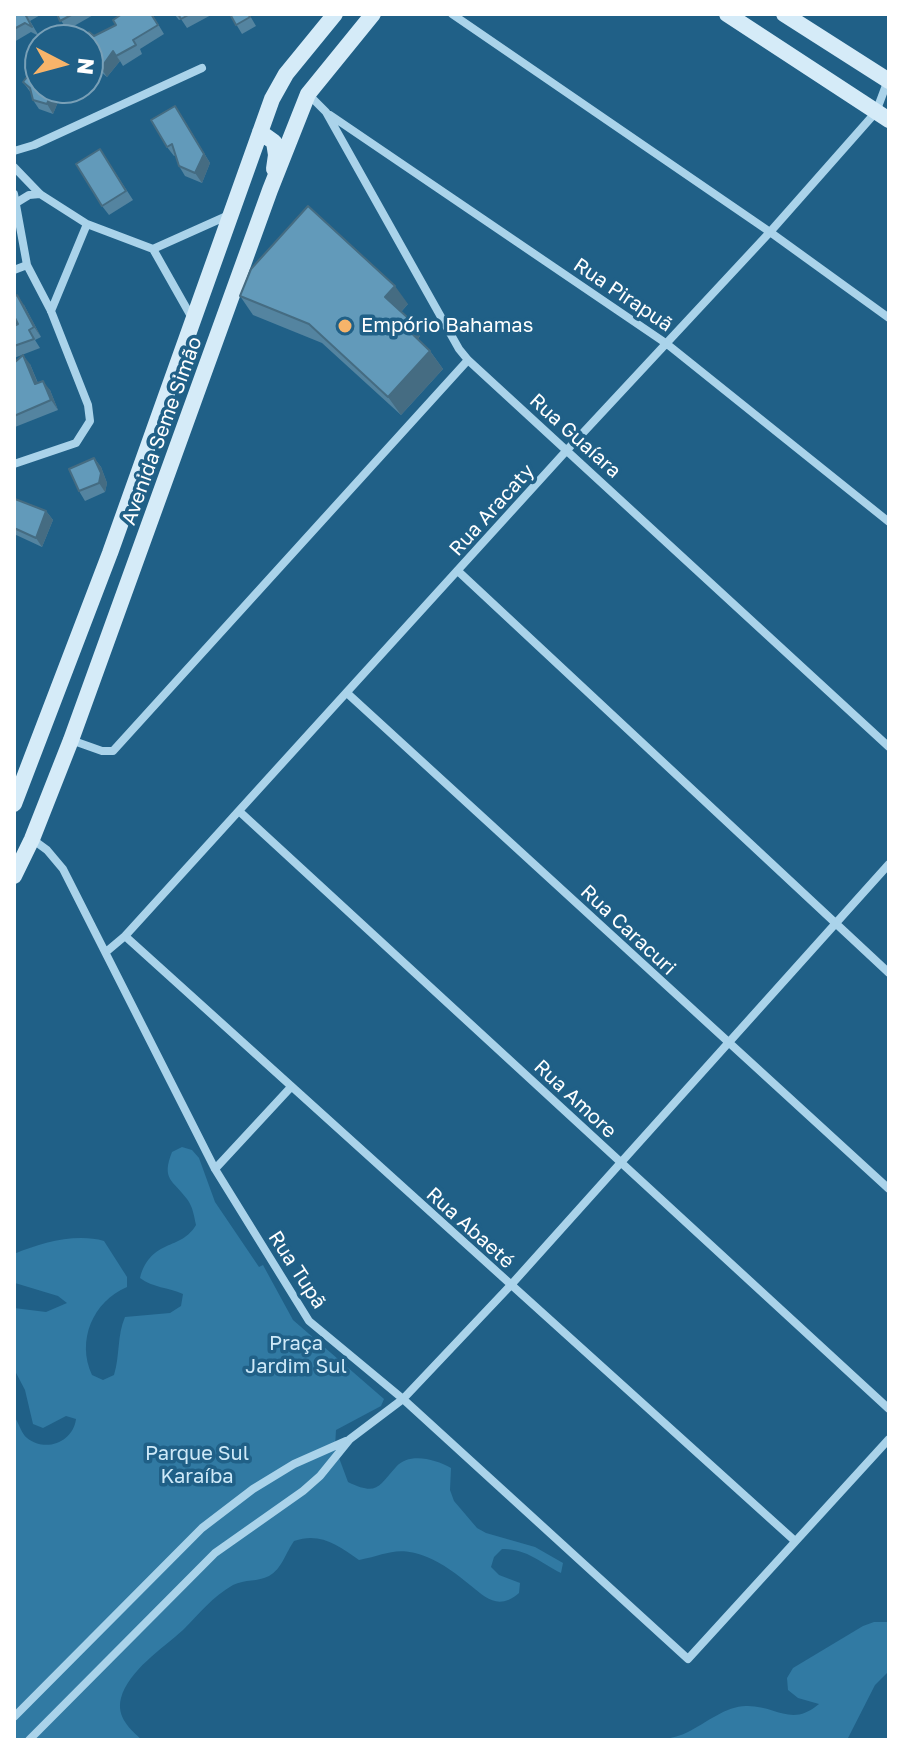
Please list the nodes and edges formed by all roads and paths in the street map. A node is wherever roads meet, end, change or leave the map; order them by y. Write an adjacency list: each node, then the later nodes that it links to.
1 (373, 14): 8 (main road, Avenida Seme Simão)
2 (452, 14): 19 (street)
3 (727, 14): 10 (main road)
4 (784, 14): 7 (main road)
5 (331, 16): 11 (main road, Avenida Seme Simão)
6 (202, 68): 12 (street)
7 (888, 81): 10 (street, Rua Aracaty)
8 (308, 94): 9 (street, Rua Guaíara); 14 (main road, Avenida Seme Simão)
9 (326, 112): 26 (street, Rua Pirapuã); 27 (street, Rua Guaíara)
10 (882, 116): 19 (street, Rua Aracaty)
11 (260, 132): 14 (main road); 17 (main road, Avenida Seme Simão)
12 (14, 151)
13 (14, 167): 15 (street)
14 (270, 190): 31 (main road, Avenida Seme Simão)
15 (40, 194): 16 (street); 18 (street)
16 (15, 198): 21 (street)
17 (229, 215): 20 (street); 25 (main road, Avenida Seme Simão)
18 (87, 224): 20 (street); 23 (street)
19 (770, 232): 24 (street); 26 (street, Rua Aracaty)
20 (153, 249): 25 (street)
21 (27, 265): 22 (street); 23 (street)
22 (14, 270)
23 (51, 311): 30 (street)
24 (889, 318)
25 (192, 319): 29 (main road, Avenida Seme Simão)
26 (667, 344): 28 (street, Rua Aracaty); 32 (street, Rua Pirapuã)
27 (468, 360): 28 (street, Rua Guaíara); 35 (street)
28 (567, 450): 33 (street, Rua Aracaty); 36 (street, Rua Guaíara)
29 (143, 457): 31 (main road); 37 (main road, Avenida Seme Simão)
30 (14, 464)
31 (155, 507): 35 (main road, Avenida Seme Simão)
32 (889, 522)
33 (459, 572): 34 (street, Rua Aracaty); 42 (street)
34 (347, 693): 38 (street, Rua Aracaty); 46 (street, Rua Caracuri)
35 (71, 740): 39 (main road, Avenida Seme Simão)
36 (889, 747)
37 (14, 804)
38 (240, 812): 43 (street, Rua Aracaty); 48 (street, Rua Amore)
39 (32, 839): 41 (main road, Avenida Seme Simão); 44 (street, Rua Tupã)
40 (889, 864): 42 (street)
41 (14, 876)
42 (837, 924): 45 (street); 46 (street)
43 (125, 936): 44 (street, Rua Aracaty); 47 (street, Rua Abaeté)
44 (106, 952): 49 (street, Rua Tupã)
45 (889, 973)
46 (728, 1043): 48 (street); 50 (street, Rua Caracuri)
47 (291, 1087): 49 (street); 51 (street, Rua Abaeté)
48 (620, 1163): 51 (street); 53 (street, Rua Amore)
49 (215, 1169): 52 (street, Rua Tupã)
50 (889, 1189)
51 (510, 1286): 52 (street); 56 (street, Rua Abaeté)
52 (403, 1399): 54 (street); 56 (street, Rua Tupã)
53 (889, 1409)
54 (350, 1439): 57 (street); 58 (street)
55 (889, 1439): 56 (street)
56 (795, 1541)
57 (14, 1717)
58 (29, 1740)

